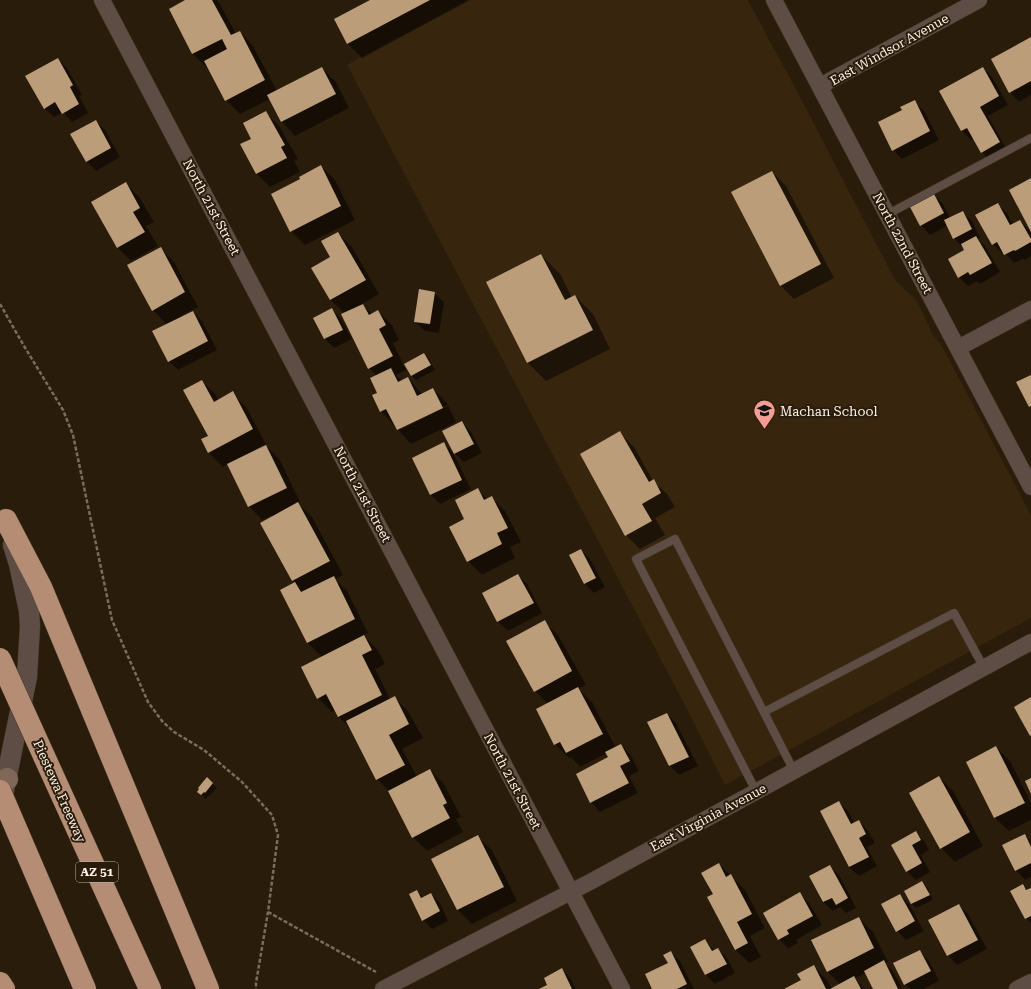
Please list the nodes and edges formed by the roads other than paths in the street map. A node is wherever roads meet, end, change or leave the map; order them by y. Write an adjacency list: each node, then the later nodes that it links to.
1 (102, 0): 19 (street, North 21st Street)
2 (774, 0): 4 (street, North 22nd Street)
3 (979, 0): 4 (street, East Windsor Avenue)
4 (820, 86): 6 (street, North 22nd Street)
5 (1031, 138): 6 (lane)
6 (888, 214): 8 (street, North 22nd Street)
7 (1031, 309): 8 (street)
8 (958, 348): 9 (street, North 22nd Street)
9 (1029, 479)
10 (3, 514): 16 (street); 26 (highway)
11 (1031, 642): 13 (street, East Virginia Avenue)
12 (0, 659): 25 (highway, Piestewa Freeway / AZ 51, bridge)
13 (984, 668): 14 (lane); 15 (street, East Virginia Avenue)
14 (764, 712): 15 (lane); 17 (lane)
15 (794, 771): 17 (street, East Virginia Avenue)
16 (2, 787): 18 (street); 24 (highway, bridge)
17 (756, 791): 19 (street, East Virginia Avenue)
18 (0, 806)
19 (571, 891): 20 (street, East Virginia Avenue); 27 (street, North 21st Street)
20 (382, 982)
21 (1031, 982): 28 (street)
22 (0, 983): 23 (highway)
23 (4, 989)
24 (85, 989)
25 (150, 989)
26 (208, 989)
27 (622, 989)
28 (1017, 989)

